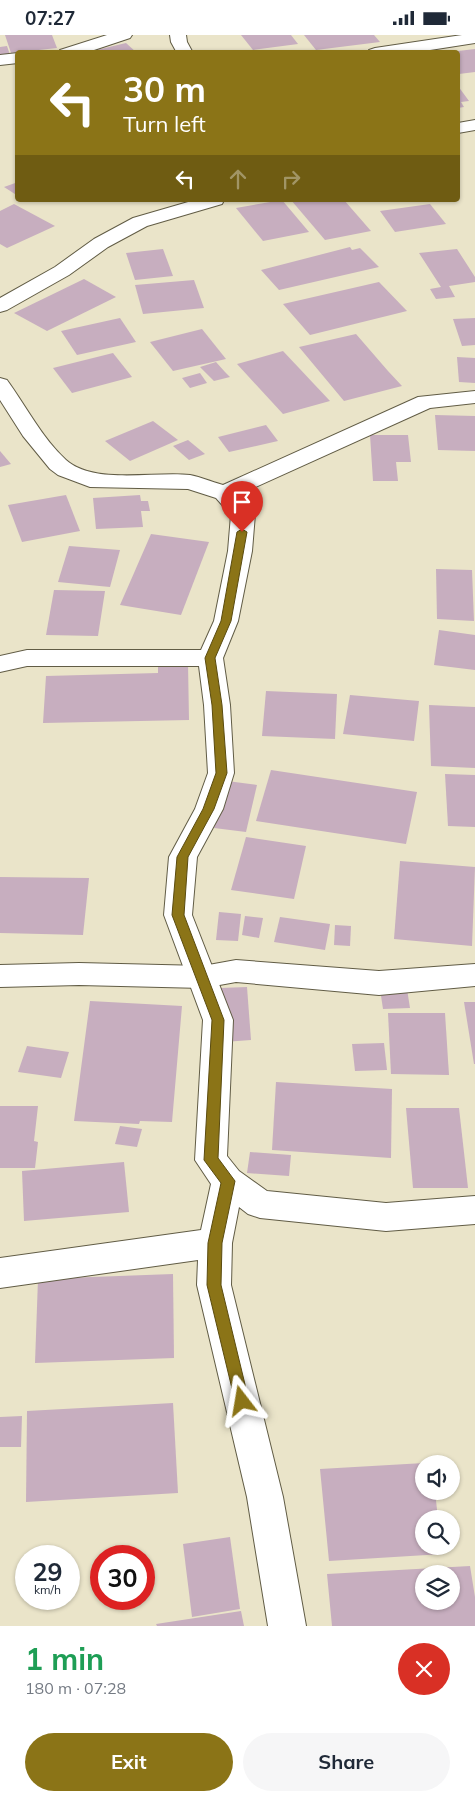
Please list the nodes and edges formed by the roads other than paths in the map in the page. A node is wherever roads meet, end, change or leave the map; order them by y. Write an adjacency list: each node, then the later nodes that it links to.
1 (124, 35): 4 (street)
2 (178, 35): 5 (street)
3 (475, 38): 6 (street)
4 (76, 50)
5 (183, 50)
6 (395, 50)
7 (15, 58): 8 (street)
8 (0, 60)
9 (475, 125): 10 (street)
10 (460, 128)
11 (207, 202): 12 (street)
12 (0, 306)
13 (0, 384): 15 (street)
14 (475, 397): 15 (street)
15 (224, 493): 16 (street)
16 (210, 658): 17 (street); 20 (street)
17 (0, 664)
18 (475, 975): 20 (street)
19 (0, 976): 20 (street)
20 (203, 977): 21 (street)
21 (228, 1181): 22 (street); 23 (street)
22 (475, 1210)
23 (215, 1243): 24 (street); 25 (street)
24 (0, 1273)
25 (288, 1626)

